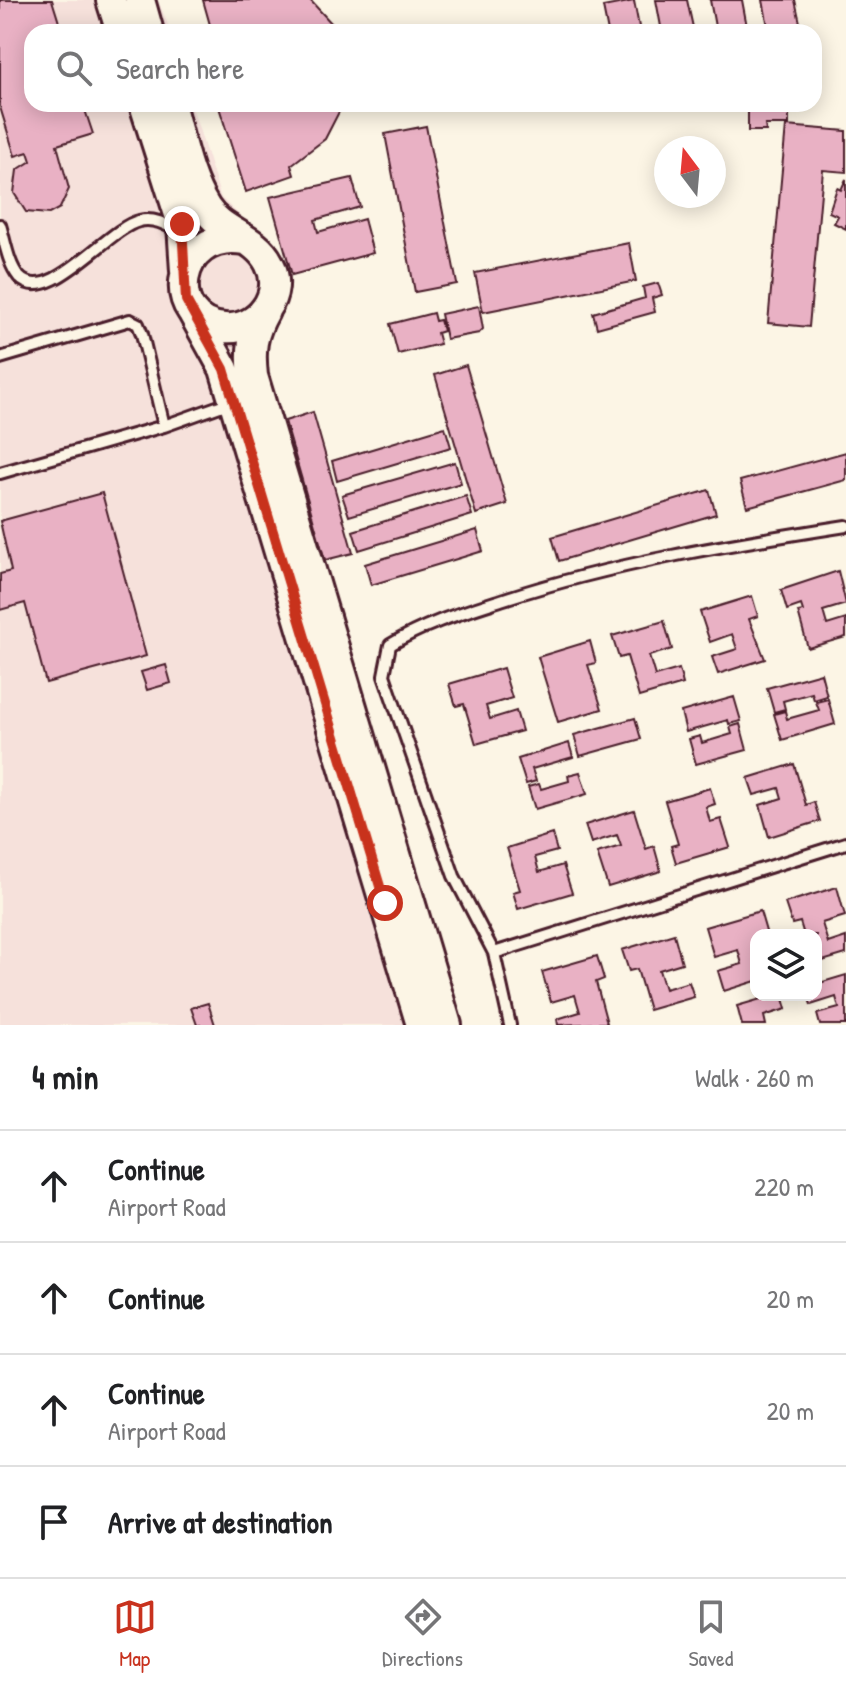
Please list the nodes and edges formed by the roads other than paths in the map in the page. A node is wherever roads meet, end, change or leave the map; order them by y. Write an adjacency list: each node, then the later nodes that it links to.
1 (111, 0): 3 (main road)
2 (140, 0): 4 (main road)
3 (118, 24)
4 (147, 24)
5 (146, 112): 8 (main road)
6 (172, 112): 9 (main road)
7 (0, 225): 8 (lane)
8 (184, 234): 10 (main road)
9 (244, 240): 10 (main road); 11 (main road)
10 (185, 271): 12 (main road)
11 (265, 311): 12 (main road); 20 (main road)
12 (193, 313): 14 (main road)
13 (0, 358): 15 (lane)
14 (234, 401): 15 (lane); 20 (main road)
15 (164, 426): 16 (lane)
16 (0, 473)
17 (846, 526): 19 (lane)
18 (846, 843): 19 (lane)
19 (494, 953): 21 (lane)
20 (425, 1024)
21 (510, 1025)

